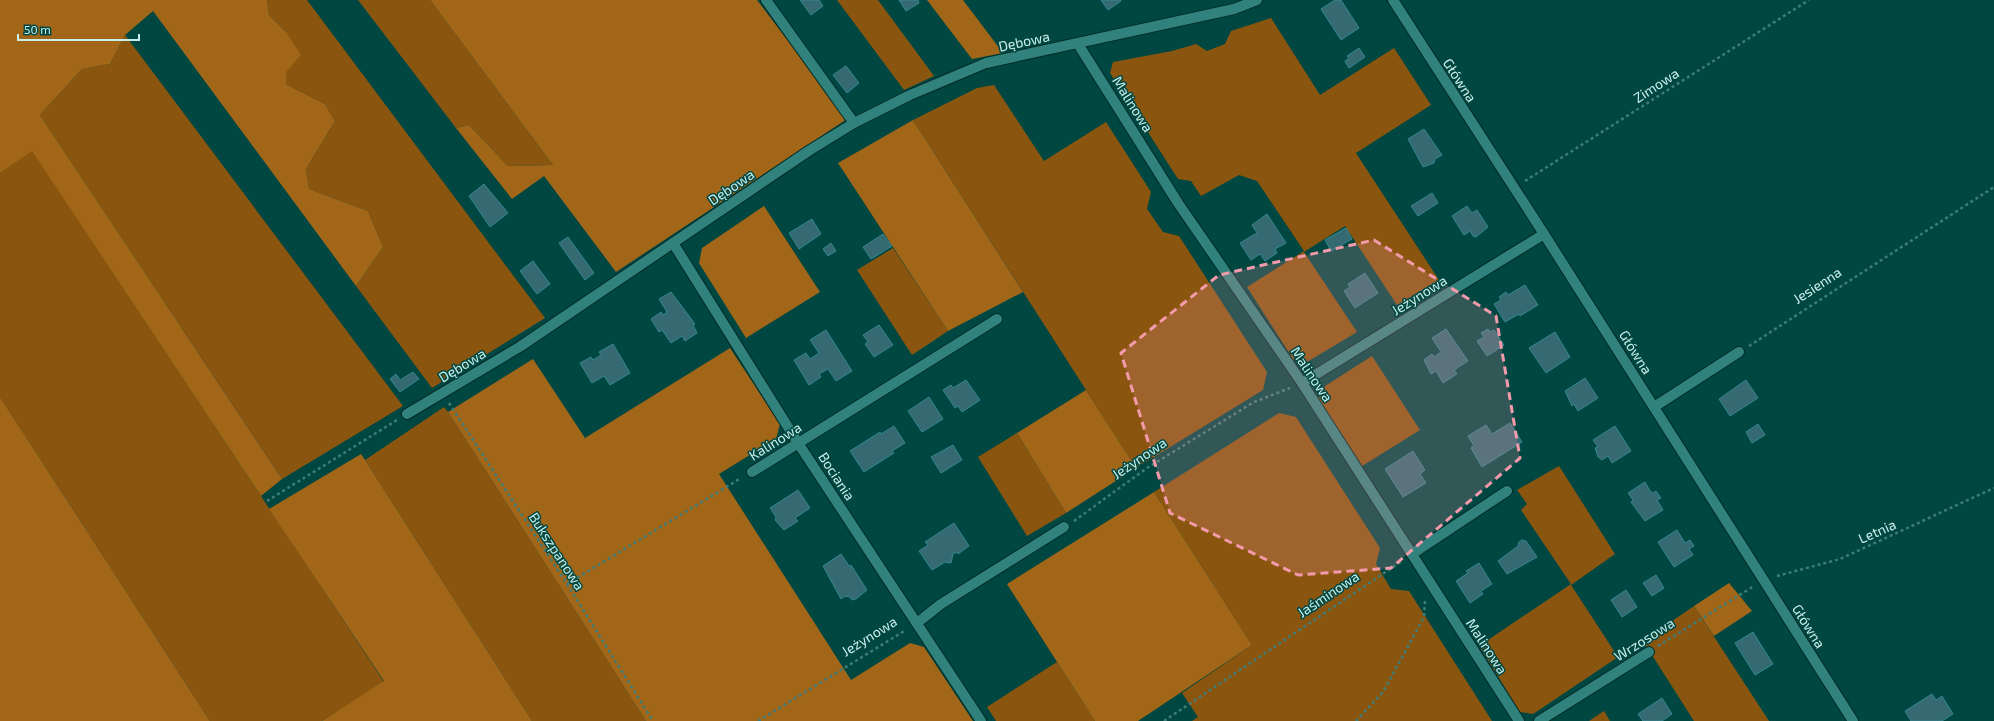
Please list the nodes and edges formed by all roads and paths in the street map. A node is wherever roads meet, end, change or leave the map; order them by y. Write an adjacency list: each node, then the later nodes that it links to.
1 (766, 0): 6 (street)
2 (1257, 0): 5 (street, Dębowa)
3 (1393, 0): 8 (street, Główna)
4 (1809, 0): 8 (path, Zimowa)
5 (1078, 44): 6 (street, Dębowa); 13 (street, Malinowa)
6 (854, 123): 10 (street, Dębowa)
7 (1994, 187): 12 (path, Jesienna)
8 (1514, 188): 9 (street, Główna)
9 (1544, 234): 13 (street, Jeżynowa); 15 (street, Główna)
10 (673, 243): 14 (street, Dębowa); 17 (street, Bociania)
11 (997, 319): 17 (street, Kalinowa)
12 (1739, 352): 15 (street)
13 (1302, 383): 22 (path, Jeżynowa); 23 (street, Malinowa)
14 (442, 393): 16 (street, Dębowa); 26 (path, Bukszpanowa)
15 (1654, 407): 25 (street, Główna)
16 (407, 414): 21 (path)
17 (798, 443): 18 (street, Kalinowa); 27 (street, Bociania)
18 (752, 472): 26 (path, Kalinowa)
19 (1994, 488): 25 (path, Letnia)
20 (1507, 491): 23 (street)
21 (267, 501)
22 (1064, 527): 27 (street, Jeżynowa)
23 (1412, 554): 24 (street, Malinowa); 32 (path, Jaśminowa)
24 (1427, 579): 33 (path); 34 (street, Malinowa)
25 (1764, 580): 28 (path, Wrzosowa); 36 (street, Główna)
26 (567, 584): 29 (path, Bukszpanowa)
27 (917, 623): 30 (path, Jeżynowa); 31 (street, Bociania)
28 (1648, 652): 35 (street, Wrzosowa)
29 (653, 721)
30 (758, 721)
31 (981, 721)
32 (1164, 721)
33 (1356, 721)
34 (1519, 721)
35 (1539, 721)
36 (1853, 721)

